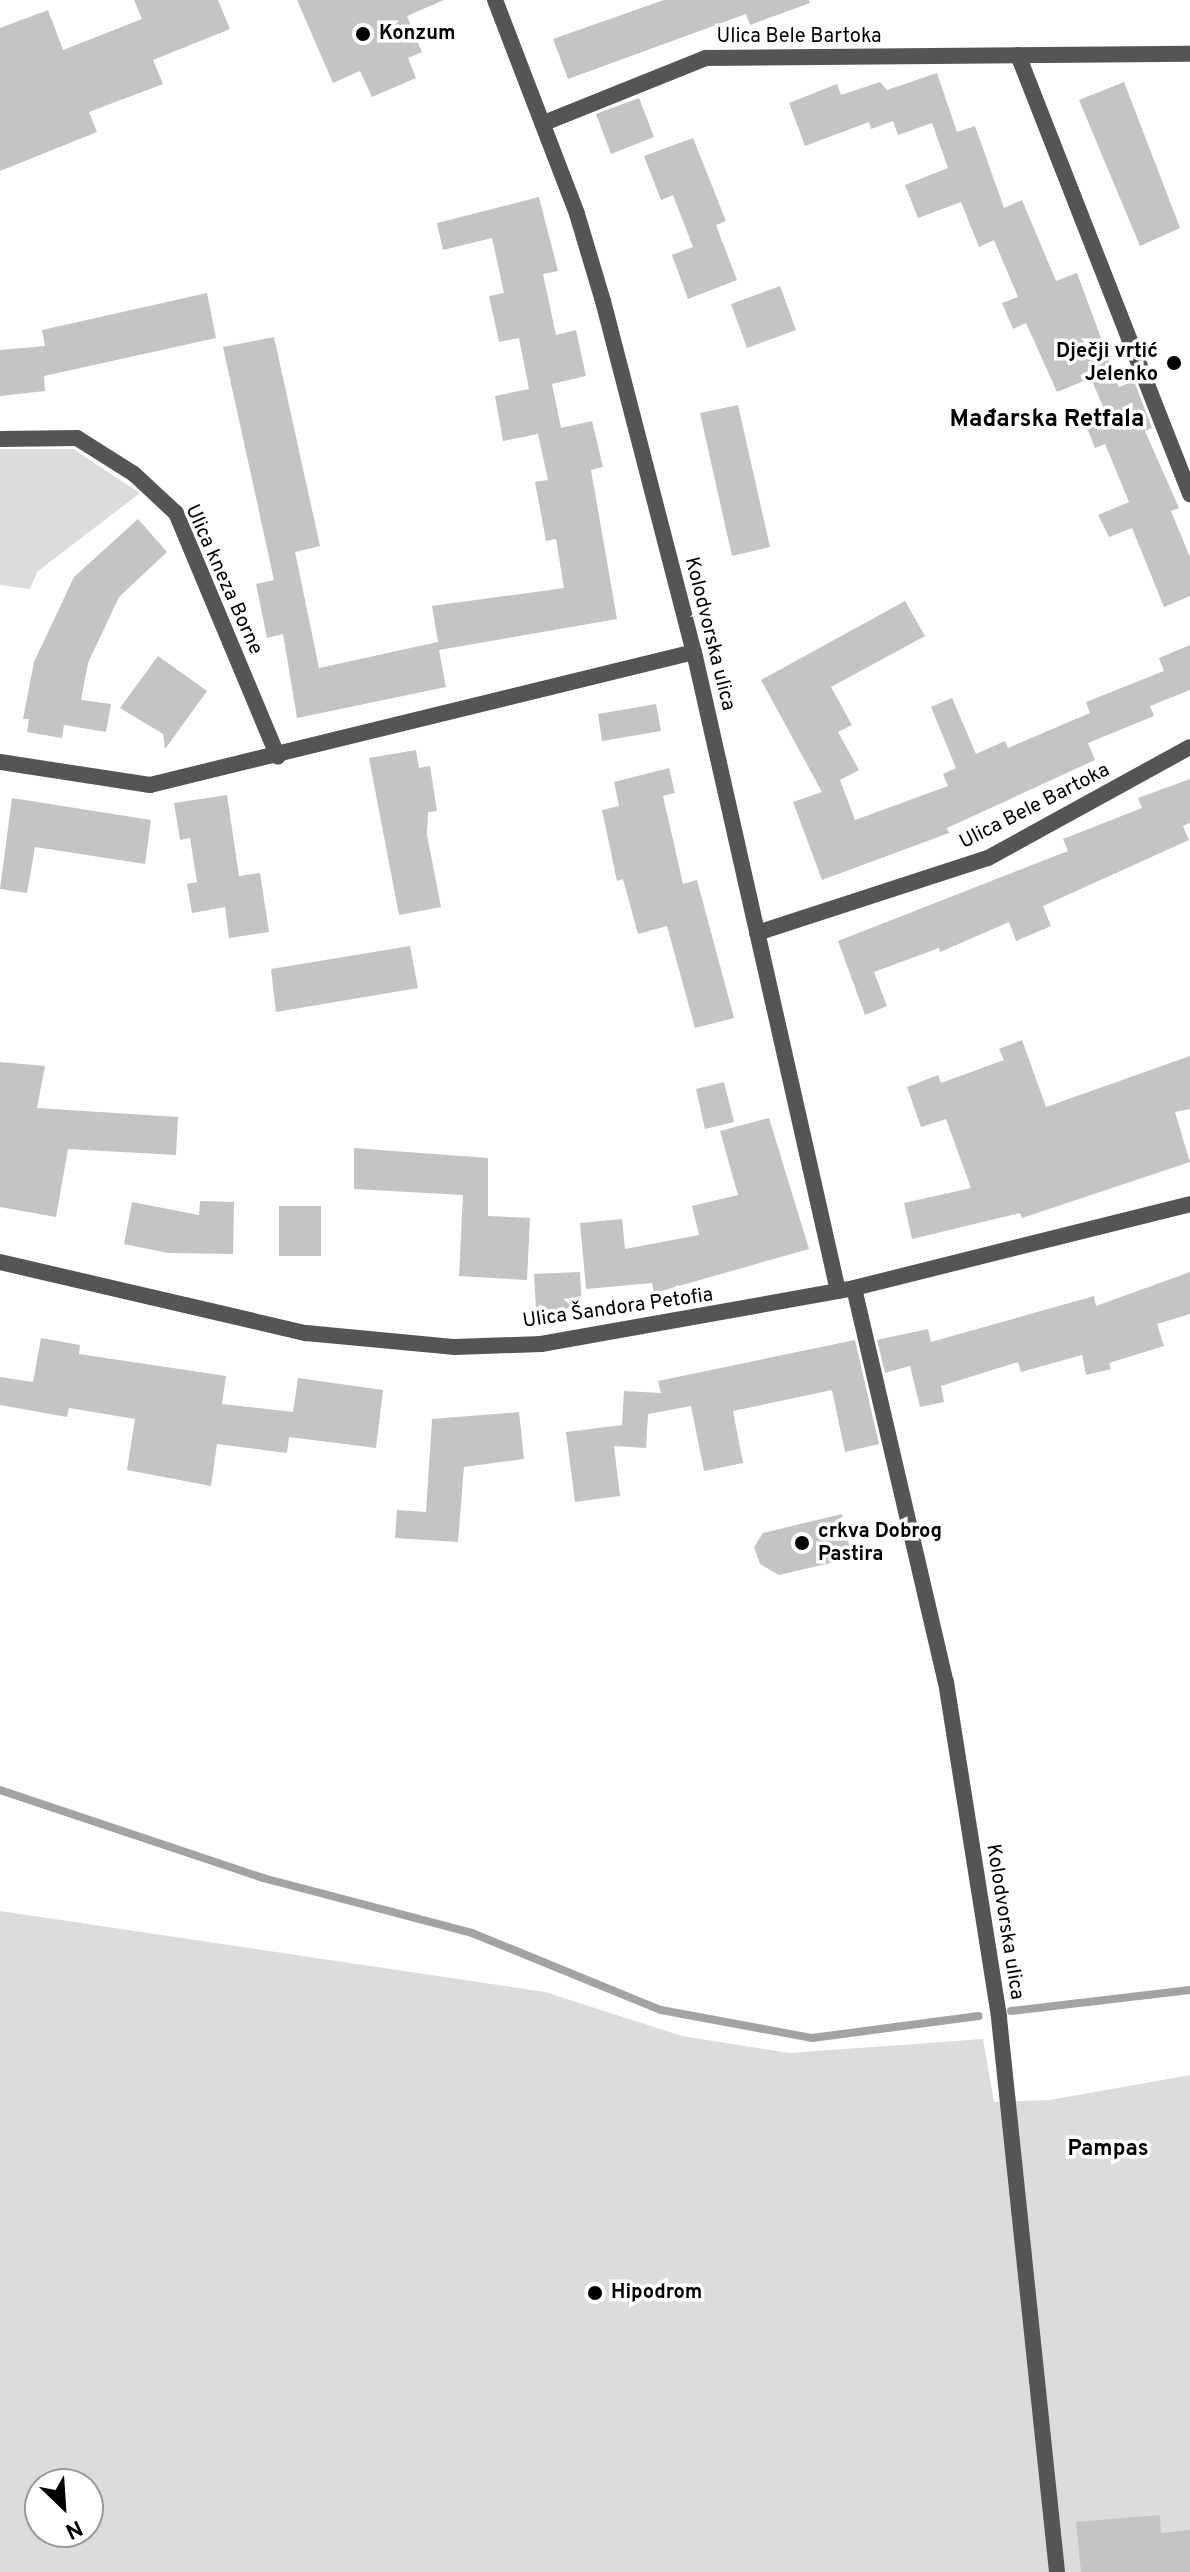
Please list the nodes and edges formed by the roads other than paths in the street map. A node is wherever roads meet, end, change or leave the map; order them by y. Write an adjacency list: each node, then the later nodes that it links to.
1 (495, 0): 4 (street, Kolodvorska ulica)
2 (1190, 54): 3 (street, Ulica Bele Bartoka)
3 (1018, 55): 4 (street, Ulica Bele Bartoka); 6 (street)
4 (544, 123): 7 (street, Kolodvorska ulica)
5 (0, 439): 9 (street, Ulica kneza Borne)
6 (1190, 495)
7 (694, 652): 9 (street); 11 (street, Kolodvorska ulica)
8 (1190, 747): 11 (street, Ulica Bele Bartoka)
9 (278, 757): 10 (street)
10 (0, 762)
11 (757, 933): 14 (street, Kolodvorska ulica)
12 (1190, 1204): 14 (street, Ulica Šandora Petofia)
13 (0, 1262): 14 (street, Ulica Šandora Petofia)
14 (846, 1290): 15 (street, Kolodvorska ulica)
15 (1057, 2572)

